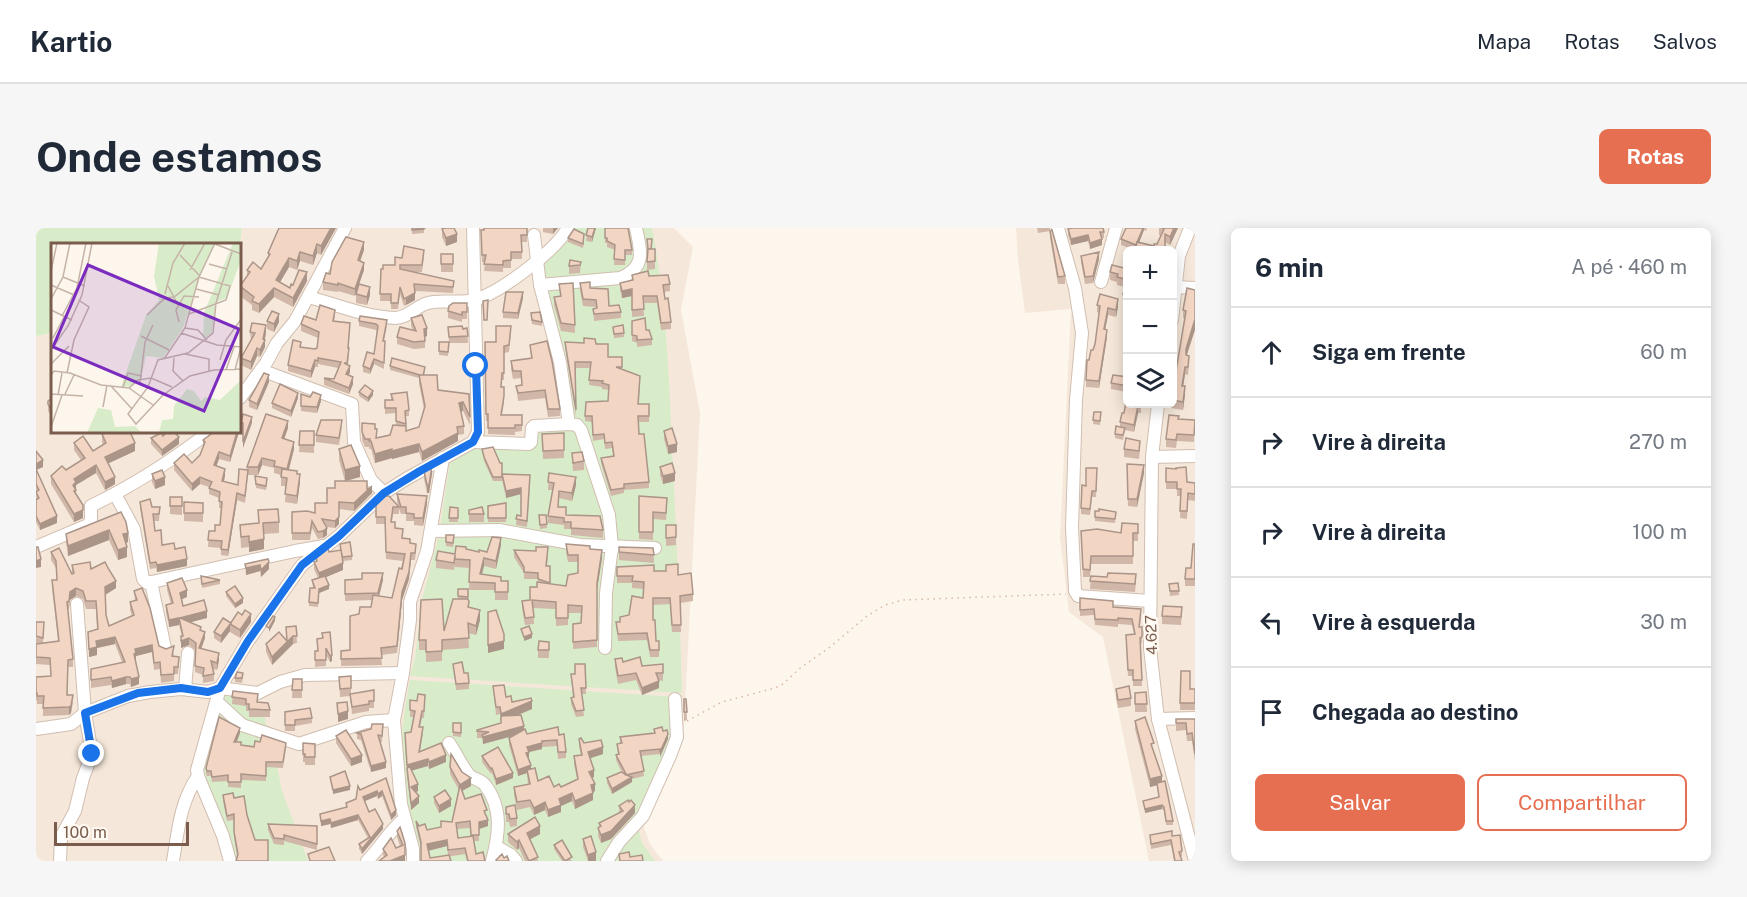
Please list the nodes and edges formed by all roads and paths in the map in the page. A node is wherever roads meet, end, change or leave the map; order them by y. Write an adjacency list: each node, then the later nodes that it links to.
1 (345, 228): 15 (street)
2 (568, 228): 9 (street)
3 (636, 228): 12 (street)
4 (1058, 228): 34 (street)
5 (1116, 228): 11 (street)
6 (1190, 228): 10 (street)
7 (472, 229): 16 (street)
8 (534, 235): 9 (street)
9 (536, 261): 12 (street); 16 (street)
10 (1177, 277)
11 (1101, 282)
12 (540, 285): 20 (street)
13 (1177, 287): 14 (street)
14 (1195, 288)
15 (309, 297): 16 (street); 17 (street)
16 (474, 300): 22 (street)
17 (261, 370): 18 (street); 26 (street)
18 (242, 395)
19 (1158, 408): 24 (street, 4.627)
20 (569, 424): 22 (street); 31 (street)
21 (206, 434): 27 (street)
22 (473, 442): 25 (street)
23 (1195, 456): 24 (street)
24 (1152, 457): 35 (street, 4.627)
25 (444, 458): 26 (street); 28 (street)
26 (384, 493): 29 (street)
27 (115, 494): 30 (street); 33 (street)
28 (432, 531): 31 (street); 40 (street)
29 (325, 546): 33 (street); 41 (street)
30 (36, 547)
31 (612, 547): 32 (street); 38 (street)
32 (655, 548)
33 (151, 582): 37 (street)
34 (1076, 594): 35 (street); 50 (path)
35 (1150, 601): 47 (street, 4.627)
36 (77, 604): 45 (street)
37 (165, 648)
38 (605, 648)
39 (188, 653): 42 (street)
40 (403, 673): 41 (street); 48 (street)
41 (220, 688): 42 (street); 44 (street)
42 (185, 689): 45 (street)
43 (675, 699): 50 (street)
44 (217, 702): 48 (street); 52 (street)
45 (85, 713): 49 (street); 55 (street)
46 (1195, 718): 47 (street)
47 (1158, 719): 63 (street, 4.627)
48 (394, 720): 53 (street)
49 (36, 729)
50 (676, 729): 62 (street)
51 (449, 743): 54 (street)
52 (198, 776): 56 (street); 57 (street)
53 (404, 819): 58 (street); 59 (street)
54 (497, 847): 60 (street); 61 (street)
55 (60, 861)
56 (173, 861)
57 (230, 861)
58 (367, 861)
59 (414, 861)
60 (492, 861)
61 (516, 861)
62 (607, 861)
63 (1195, 861)

